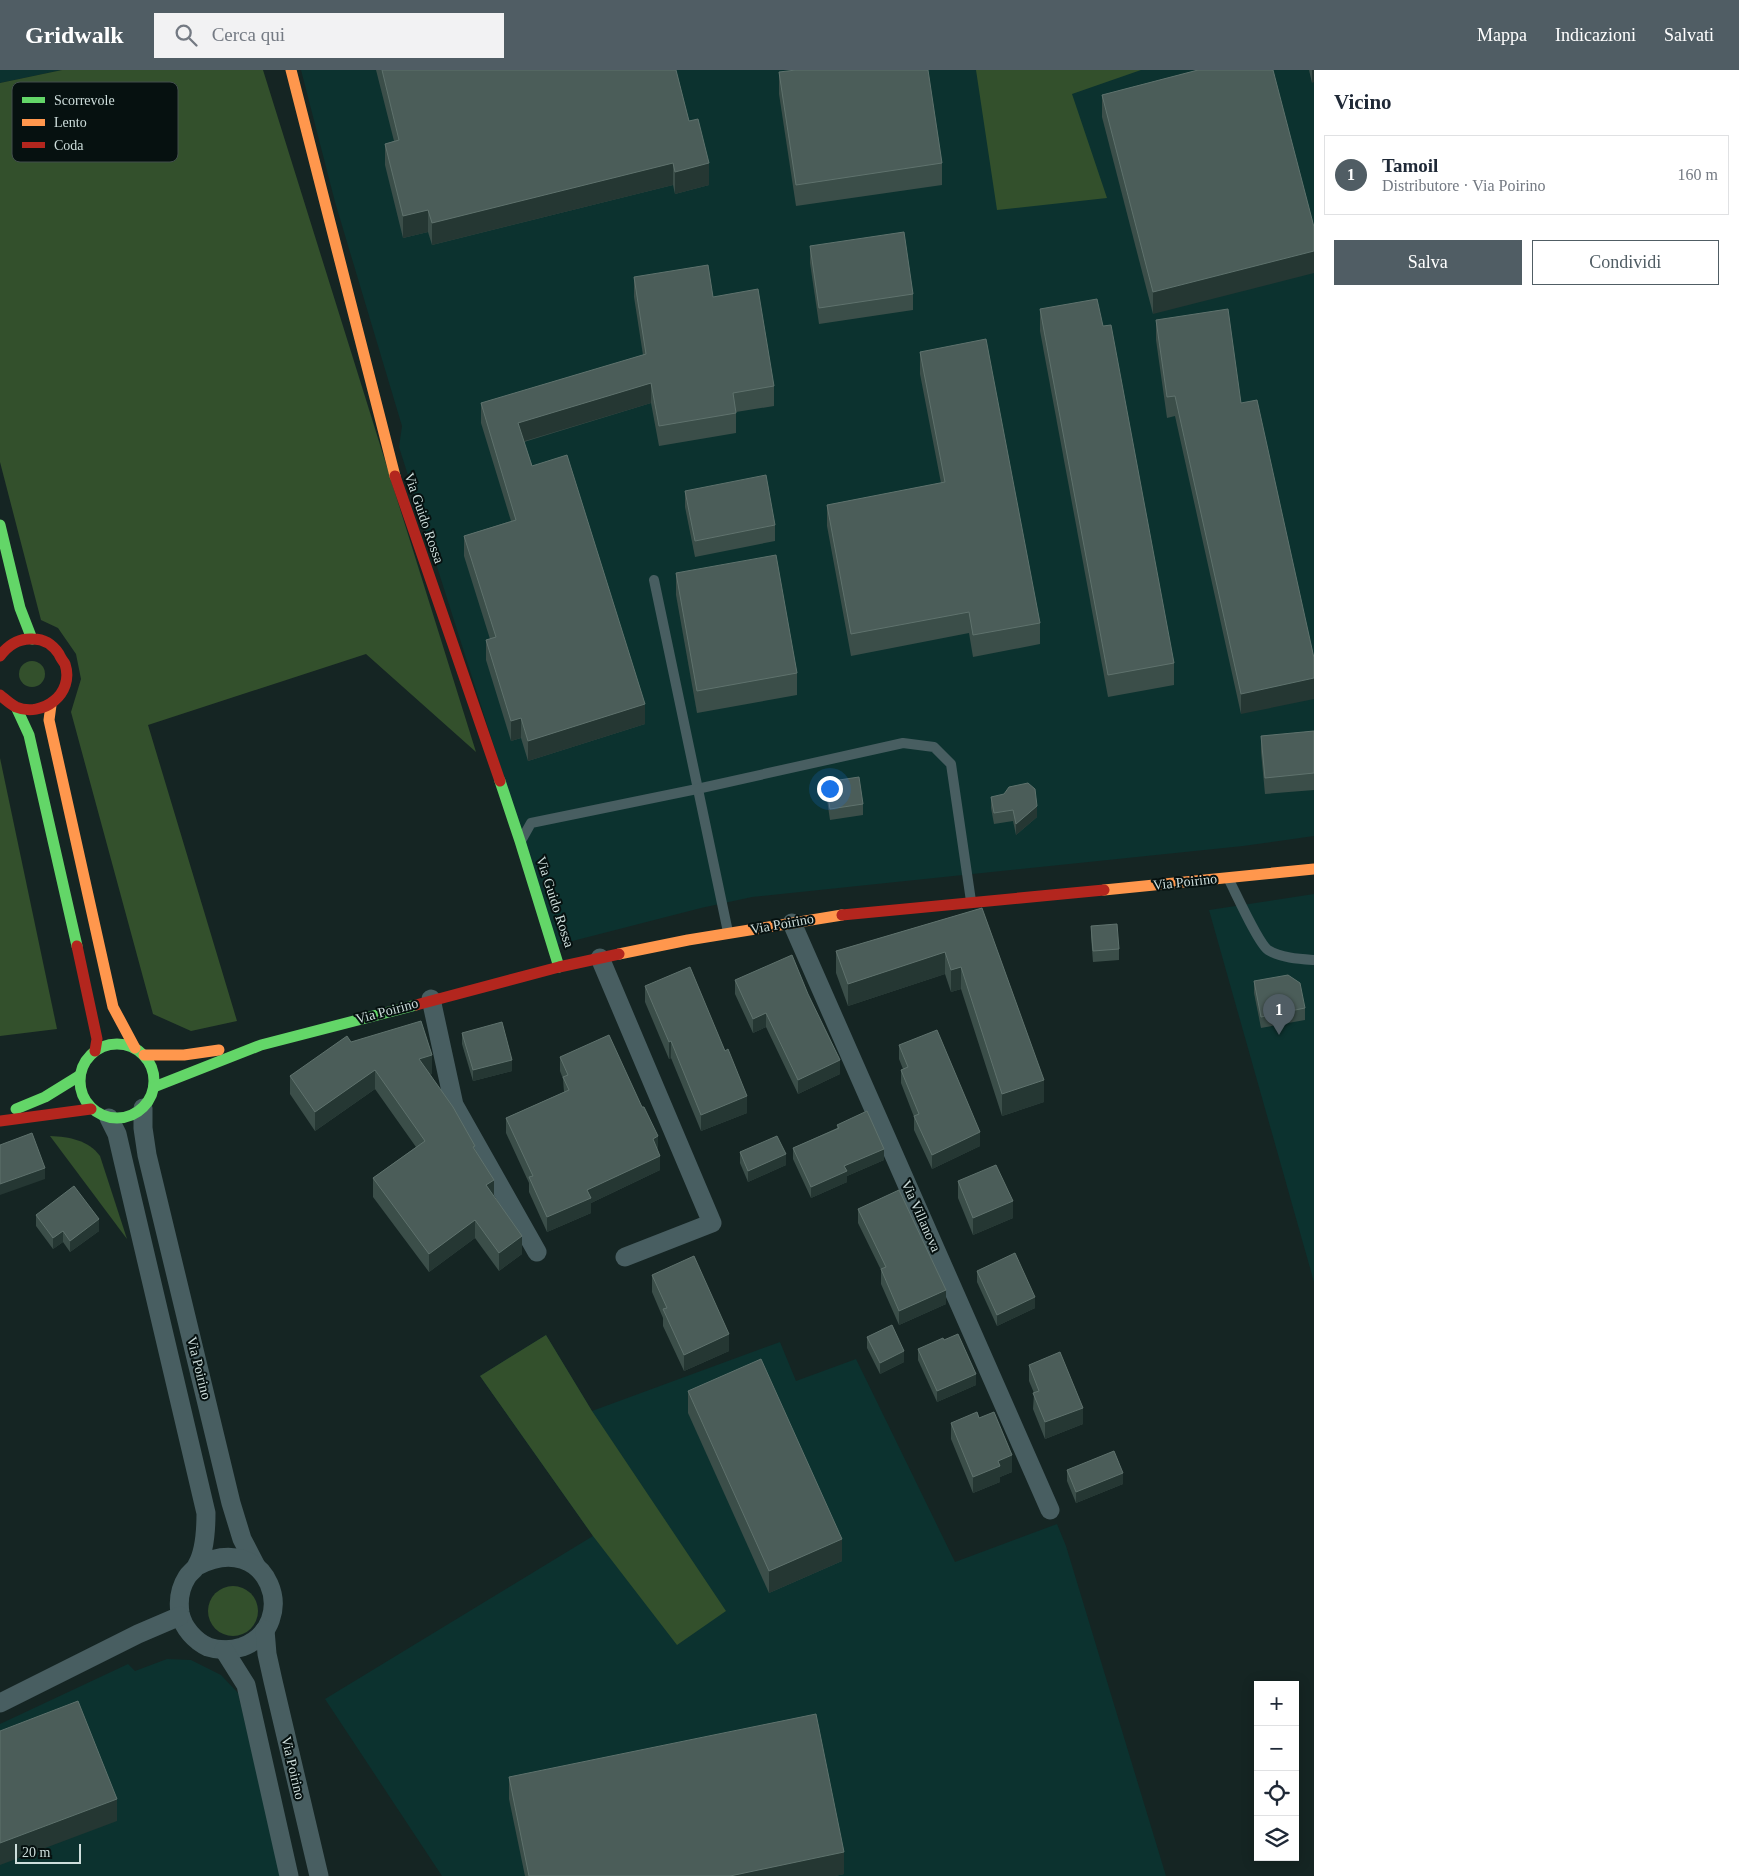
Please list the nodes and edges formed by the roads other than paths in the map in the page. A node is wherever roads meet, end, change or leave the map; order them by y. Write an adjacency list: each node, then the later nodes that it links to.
1 (290, 70): 10 (street, Via Guido Rossa)
2 (0, 525): 4 (street)
3 (654, 580): 9 (lane)
4 (32, 638): 5 (street); 7 (street)
5 (0, 656)
6 (0, 695): 8 (street)
7 (51, 705): 8 (street); 22 (street)
8 (17, 709): 21 (street)
9 (697, 789): 10 (lane); 13 (lane); 15 (lane)
10 (520, 842): 18 (street, Via Guido Rossa)
11 (1314, 869): 12 (street, Via Poirino)
12 (1228, 877): 13 (street, Via Poirino); 17 (lane)
13 (971, 902): 14 (street, Via Poirino)
14 (792, 922): 15 (street, Via Poirino); 32 (street, Via Villanova)
15 (728, 933): 16 (street, Via Poirino)
16 (600, 958): 18 (street, Via Poirino); 31 (street)
17 (1314, 960)
18 (559, 967): 19 (street, Via Poirino)
19 (431, 999): 20 (street, Via Poirino); 30 (street)
20 (262, 1045): 22 (street, Via Poirino); 24 (street, Via Poirino)
21 (94, 1051): 22 (street); 23 (street)
22 (139, 1051): 24 (street)
23 (79, 1076): 26 (street); 27 (street)
24 (154, 1087): 25 (street)
25 (143, 1108): 28 (street); 34 (street, Via Poirino)
26 (91, 1109): 28 (street); 29 (street)
27 (0, 1116)
28 (109, 1118): 33 (street, Via Poirino)
29 (0, 1121)
30 (537, 1252)
31 (624, 1256)
32 (1050, 1510)
33 (197, 1566): 34 (street); 35 (street)
34 (256, 1566): 36 (street)
35 (180, 1616): 37 (street); 38 (street)
36 (265, 1630): 37 (street); 40 (street, Via Poirino)
37 (224, 1650): 39 (street, Via Poirino)
38 (0, 1703)
39 (289, 1876)
40 (319, 1876)

